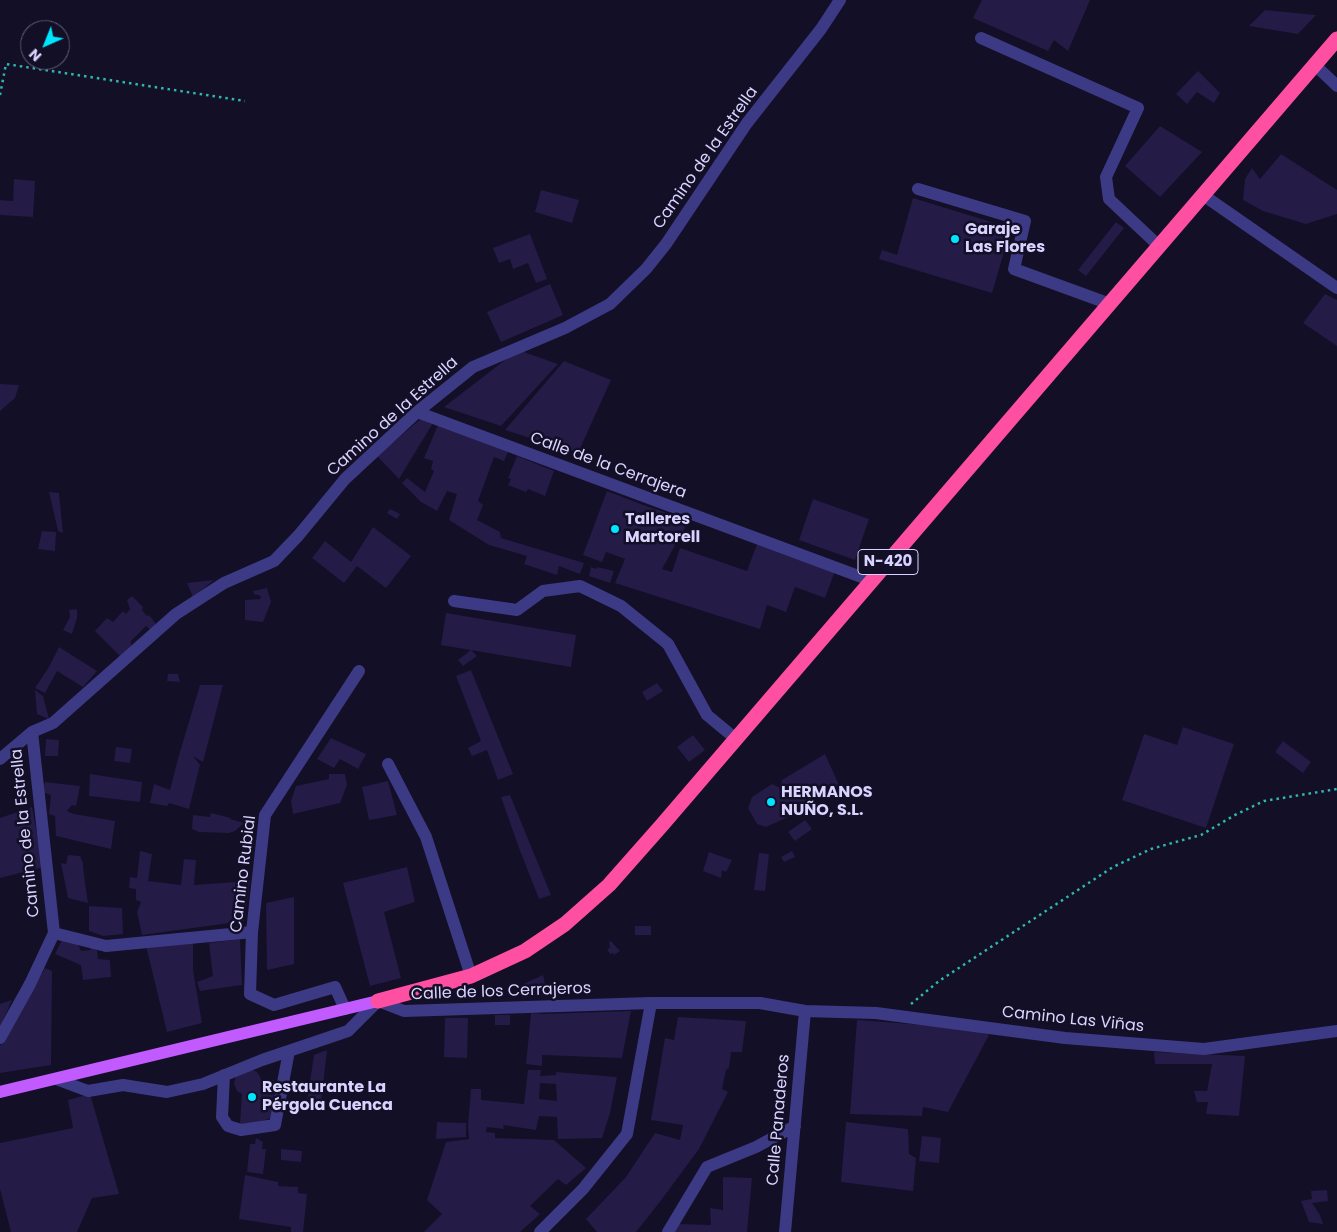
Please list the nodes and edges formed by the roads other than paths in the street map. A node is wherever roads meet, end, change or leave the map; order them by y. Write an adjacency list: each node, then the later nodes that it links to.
1 (840, 0): 11 (street, Camino de la Estrella)
2 (981, 38): 8 (street)
3 (1337, 39): 4 (highway, N-420)
4 (1314, 65): 5 (street); 7 (highway, N-420)
5 (1337, 86)
6 (918, 189): 10 (street)
7 (1203, 195): 8 (highway, N-420); 9 (street)
8 (1159, 246): 10 (highway, N-420)
9 (1337, 288)
10 (1110, 304): 12 (highway, N-420)
11 (417, 412): 12 (street, Calle de la Cerrajera); 15 (street, Camino de la Estrella)
12 (872, 581): 16 (highway, N-420)
13 (454, 601): 16 (street)
14 (359, 671): 19 (street, Camino Rubial)
15 (32, 732): 17 (street); 20 (street, Camino de la Estrella)
16 (736, 739): 21 (highway, N-420)
17 (0, 759)
18 (388, 764): 21 (street)
19 (252, 932): 20 (street); 24 (street, Camino Rubial)
20 (54, 933): 27 (street, Camino de la Estrella)
21 (471, 976): 22 (highway, N-420)
22 (378, 1000): 23 (street, Calle de los Cerrajeros); 24 (main road); 28 (street)
23 (651, 1003): 25 (street, Calle de los Cerrajeros); 33 (street)
24 (345, 1008): 30 (main road)
25 (806, 1010): 26 (street, Camino Las Viñas); 32 (street, Calle Panaderos)
26 (1337, 1032)
27 (0, 1038)
28 (289, 1051): 29 (street); 29 (street)
29 (224, 1075): 30 (street)
30 (56, 1079): 31 (main road)
31 (0, 1092)
32 (795, 1126): 34 (street); 35 (street, Calle Panaderos)
33 (540, 1232)
34 (668, 1232)
35 (785, 1232)

